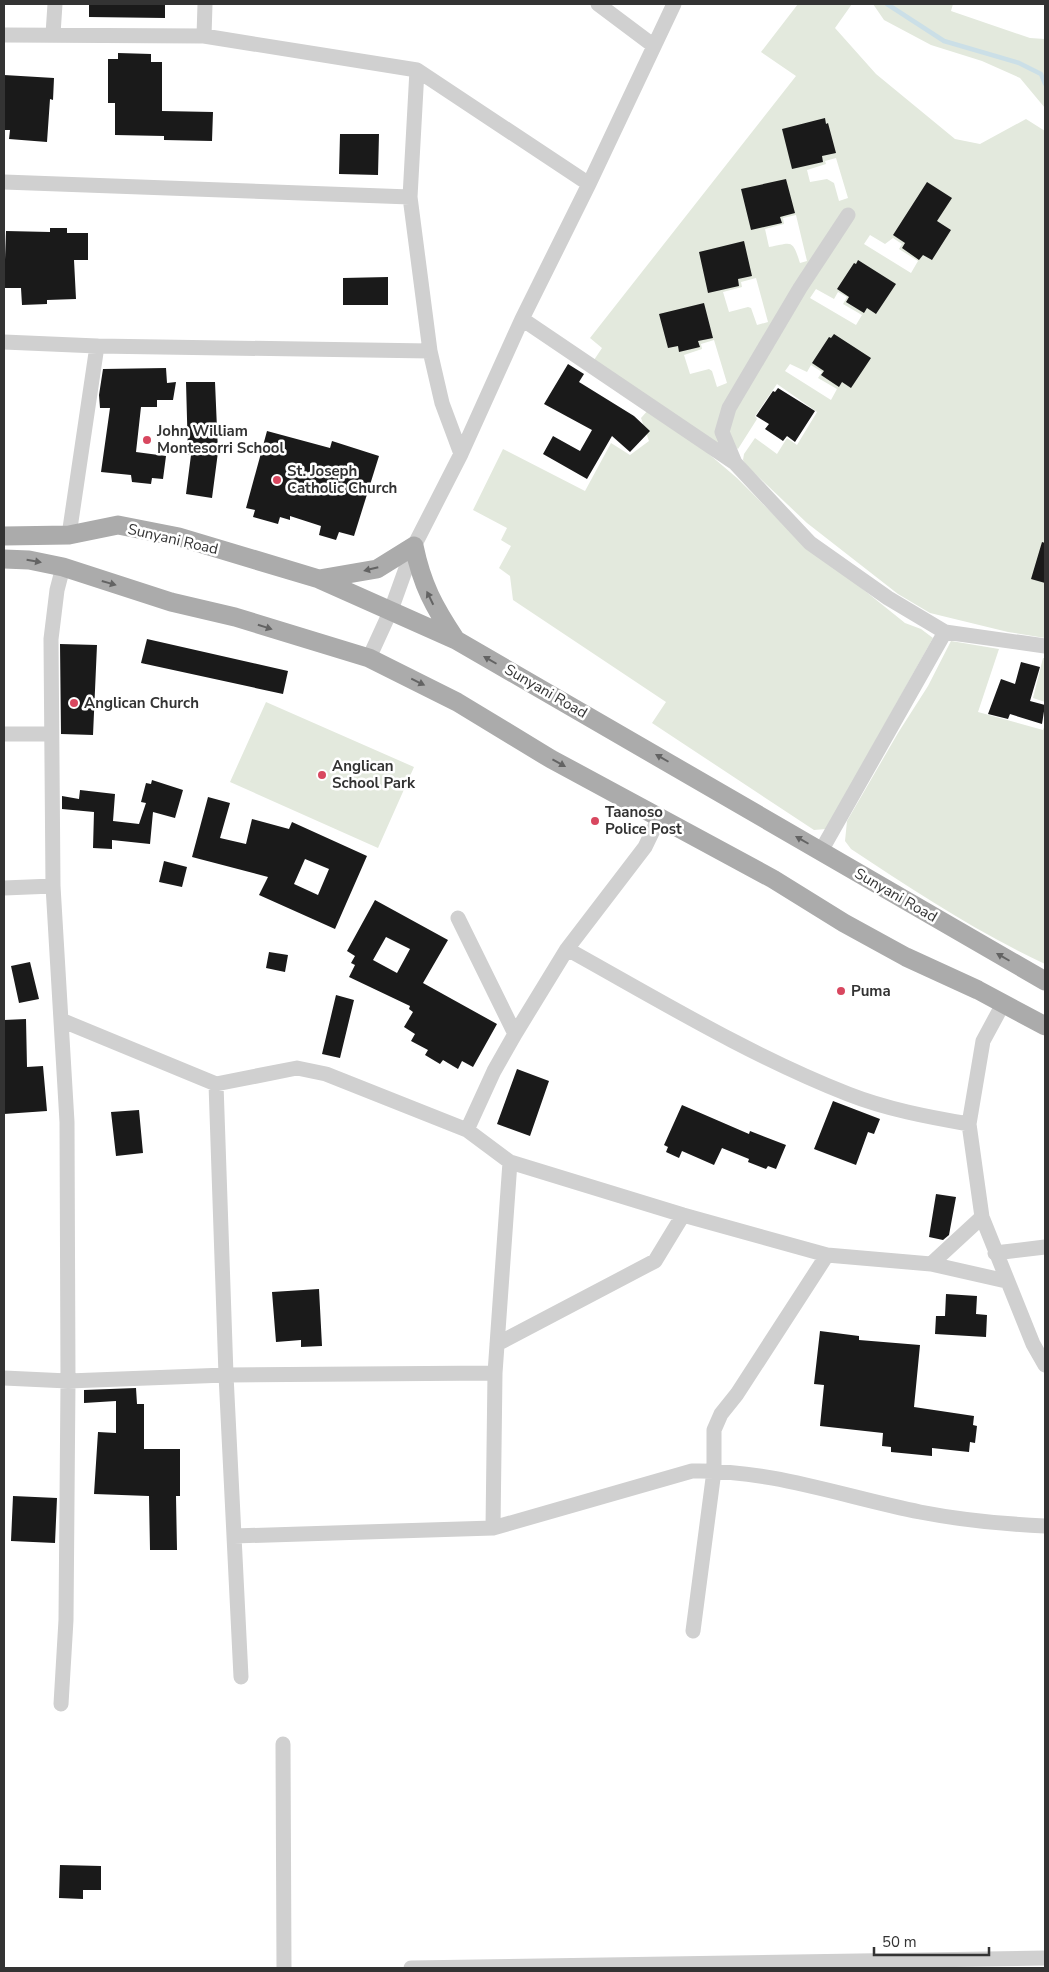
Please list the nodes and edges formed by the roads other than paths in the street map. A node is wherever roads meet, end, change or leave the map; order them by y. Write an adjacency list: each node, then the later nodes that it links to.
1 (56, 4): 5 (street)
2 (205, 4): 7 (street)
3 (598, 4): 8 (street)
4 (674, 4): 8 (street)
5 (53, 34): 6 (street); 7 (street)
6 (4, 35)
7 (204, 36): 9 (street)
8 (654, 46): 11 (street)
9 (416, 70): 11 (street); 12 (street)
10 (4, 182): 12 (street)
11 (589, 184): 14 (street)
12 (410, 196): 17 (street)
13 (848, 215): 19 (street)
14 (522, 319): 18 (street); 19 (street)
15 (4, 342): 16 (street)
16 (97, 346): 17 (street); 20 (street)
17 (430, 351): 18 (street)
18 (461, 454): 22 (street)
19 (734, 463): 27 (street)
20 (69, 535): 21 (main road, Sunyani Road); 25 (main road, Sunyani Road)
21 (4, 536)
22 (414, 546): 25 (main road, one-way to 25); 26 (street); 28 (main road, one-way to 22)
23 (4, 559): 24 (main road, one-way to 24)
24 (63, 567): 30 (main road, one-way to 30); 32 (street)
25 (319, 578): 26 (main road, Sunyani Road)
26 (391, 610): 28 (main road, Sunyani Road); 30 (street)
27 (945, 632): 29 (street); 34 (street)
28 (456, 640): 34 (main road, Sunyani Road, one-way to 28)
29 (1045, 646)
30 (369, 658): 33 (main road, one-way to 33)
31 (4, 734): 32 (street)
32 (52, 734): 35 (street)
33 (659, 818): 38 (street); 40 (main road)
34 (821, 852): 39 (main road, Sunyani Road, one-way to 34)
35 (53, 886): 36 (street); 41 (street)
36 (4, 888)
37 (458, 918): 43 (street)
38 (567, 949): 43 (street); 45 (street)
39 (1045, 981)
40 (1003, 1004): 42 (main road); 45 (street)
41 (61, 1020): 44 (street); 60 (street)
42 (1045, 1026)
43 (515, 1034): 46 (street)
44 (216, 1084): 46 (street); 58 (street)
45 (969, 1124): 49 (street)
46 (468, 1130): 47 (street)
47 (510, 1162): 48 (street); 55 (street)
48 (683, 1215): 52 (street); 55 (street)
49 (982, 1217): 51 (street); 53 (street)
50 (1045, 1247): 51 (street)
51 (995, 1253): 54 (street)
52 (827, 1255): 53 (street); 61 (street)
53 (931, 1264): 54 (street)
54 (1006, 1280): 56 (street)
55 (497, 1344): 57 (street)
56 (1045, 1365)
57 (494, 1373): 58 (street); 63 (street)
58 (226, 1375): 60 (street); 64 (street)
59 (4, 1378): 60 (street)
60 (68, 1381): 67 (street)
61 (714, 1471): 62 (street); 63 (street); 65 (street)
62 (1045, 1526)
63 (493, 1528): 64 (street)
64 (234, 1536): 66 (street)
65 (693, 1631)
66 (241, 1678)
67 (61, 1704)
68 (283, 1744): 71 (street)
69 (1045, 1958): 70 (street)
70 (686, 1966): 73 (street)
71 (284, 1968)
72 (411, 1968): 73 (street)
73 (419, 1968)

